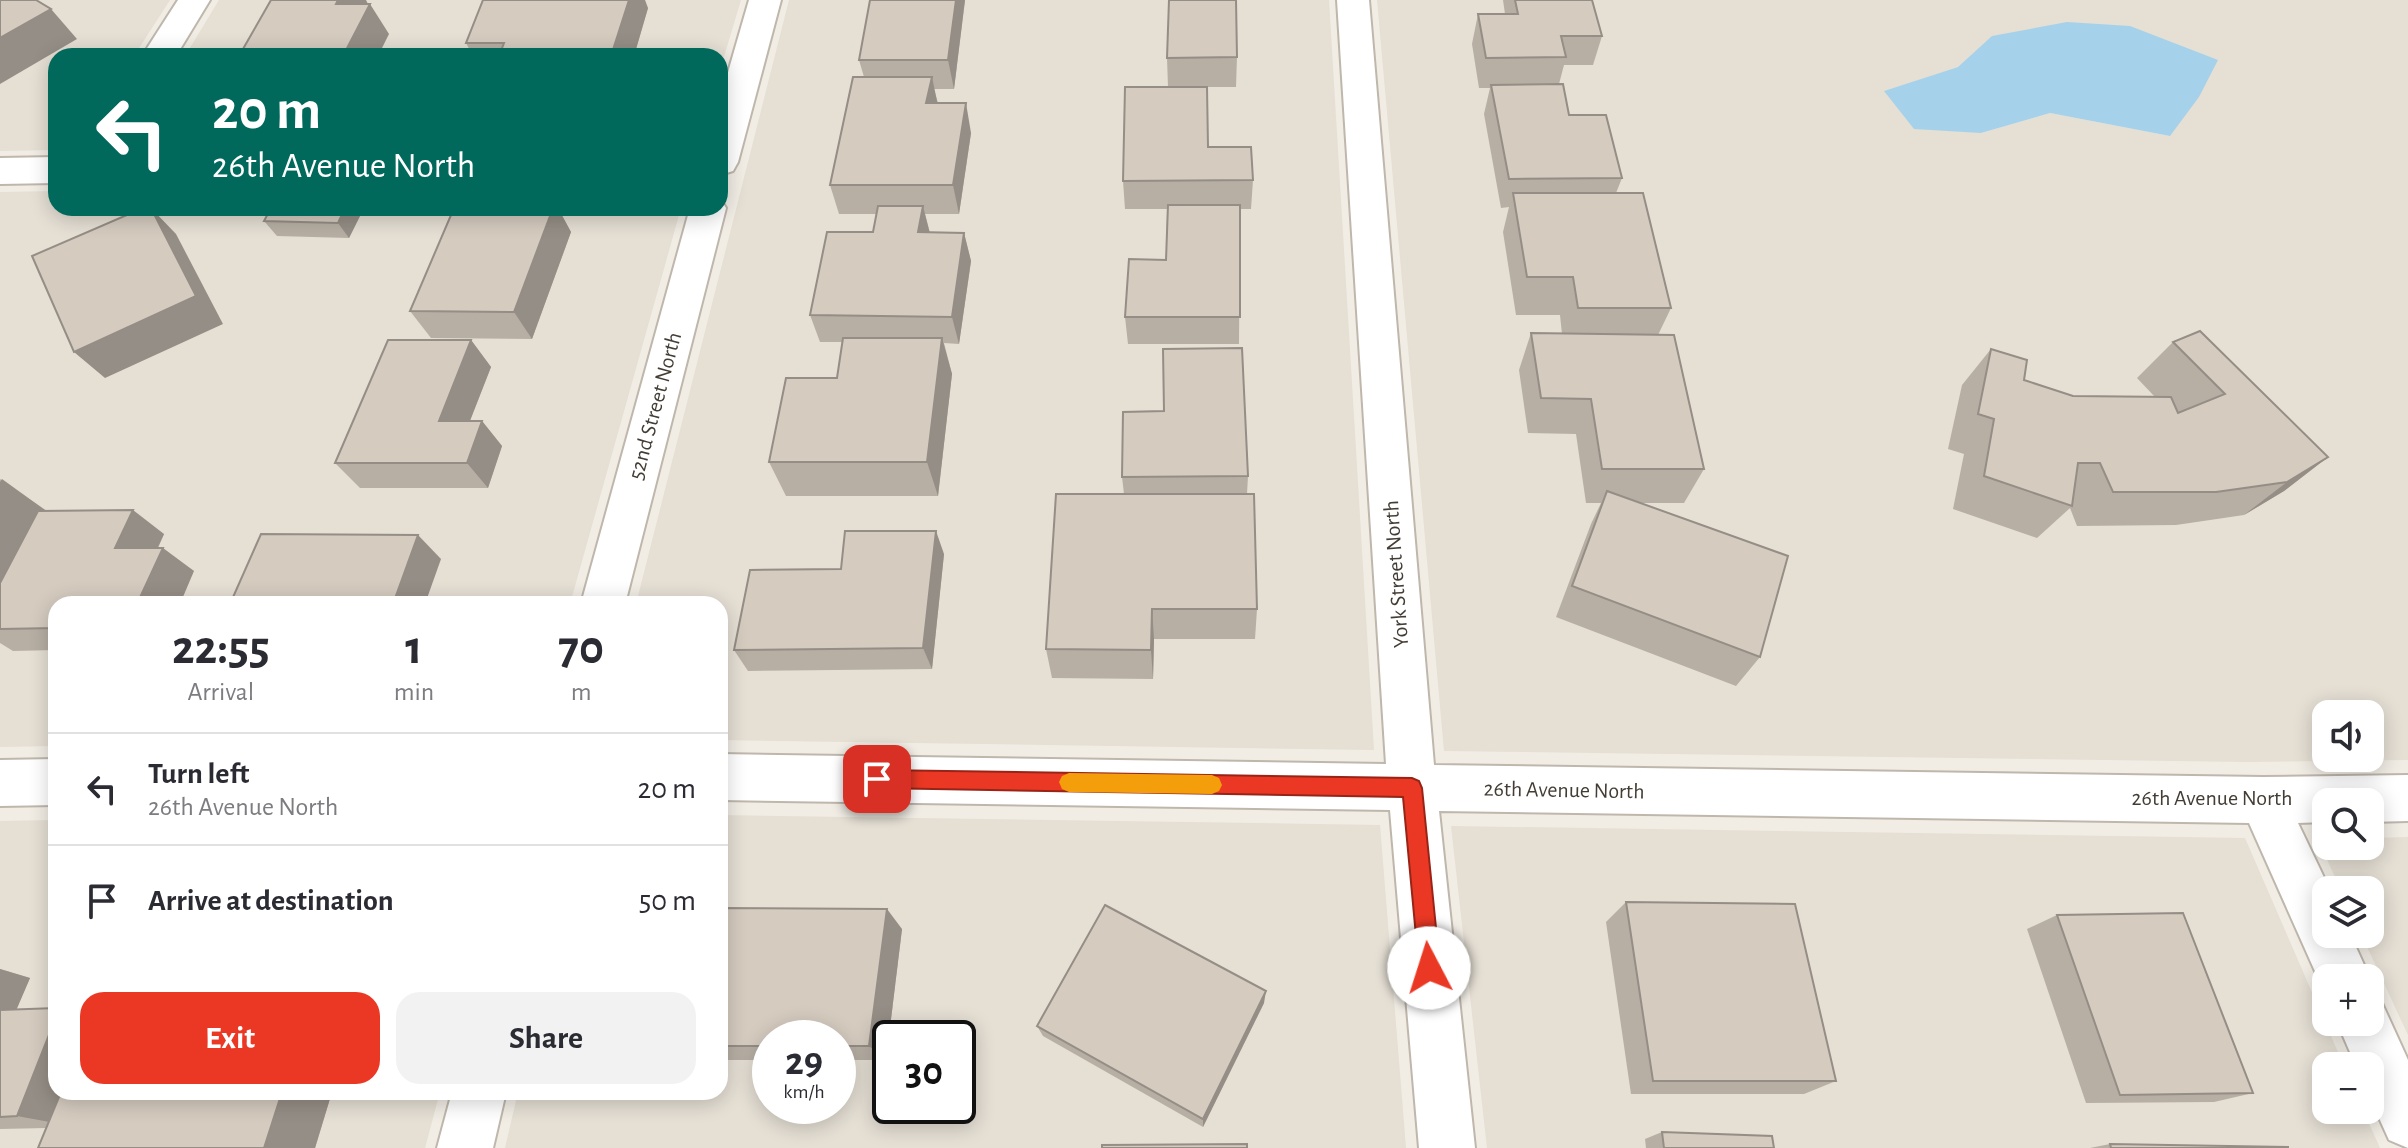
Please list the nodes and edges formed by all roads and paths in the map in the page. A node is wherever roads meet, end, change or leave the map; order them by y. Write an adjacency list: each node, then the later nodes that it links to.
1 (194, 0): 4 (street)
2 (765, 0): 5 (street)
3 (1353, 0): 13 (street, York Street North)
4 (164, 48)
5 (728, 133)
6 (48, 170): 7 (street)
7 (0, 171)
8 (706, 216): 9 (street, 52nd Street North)
9 (605, 596)
10 (728, 777): 13 (street, 26th Avenue North)
11 (48, 782): 12 (street)
12 (0, 783)
13 (1412, 788): 15 (street, 26th Avenue North); 21 (street, York Street North)
14 (2408, 798): 15 (street, 26th Avenue North)
15 (2263, 800): 16 (street)
16 (2338, 964)
17 (2369, 1036): 19 (street)
18 (477, 1100): 20 (street)
19 (2408, 1121)
20 (465, 1148)
21 (1447, 1148)

